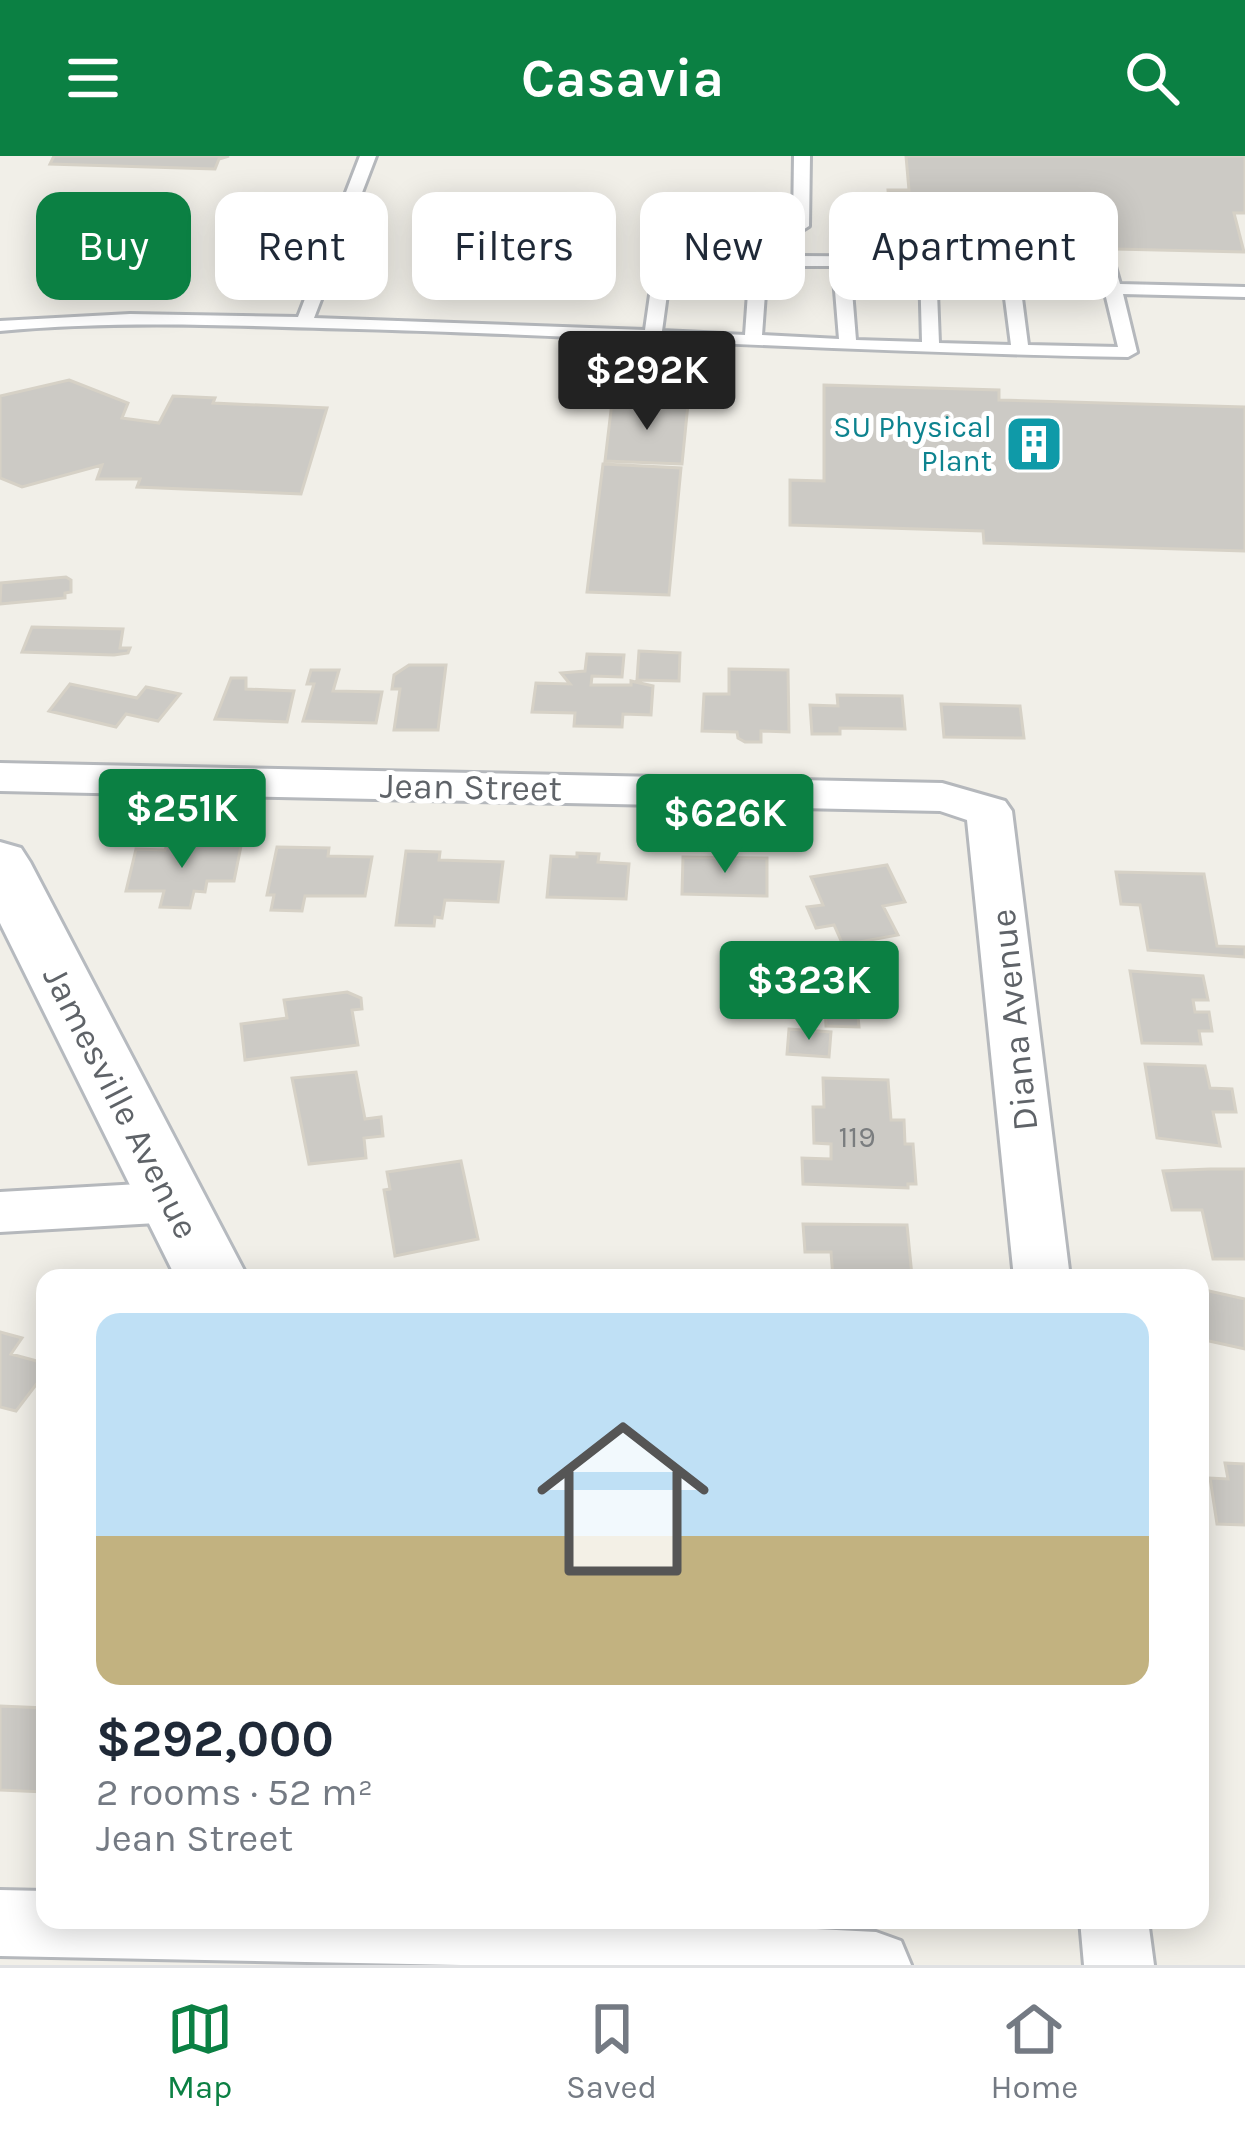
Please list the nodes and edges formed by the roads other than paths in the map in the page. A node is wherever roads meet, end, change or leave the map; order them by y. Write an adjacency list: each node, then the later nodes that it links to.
1 (368, 156): 12 (lane)
2 (802, 156): 3 (lane)
3 (801, 192)
4 (1118, 290): 5 (lane)
5 (1245, 292)
6 (658, 300): 14 (lane)
7 (756, 300): 15 (lane)
8 (844, 300): 16 (lane)
9 (929, 300): 17 (lane)
10 (1014, 300): 18 (lane)
11 (1115, 300): 18 (lane)
12 (304, 322): 13 (lane); 14 (lane)
13 (0, 326)
14 (653, 337): 15 (lane)
15 (753, 342): 16 (lane)
16 (848, 346): 17 (lane)
17 (931, 349): 18 (lane)
18 (1020, 351)
19 (0, 777): 20 (street, Jean Street)
20 (941, 797): 25 (street, Diana Avenue)
21 (0, 862): 22 (street, Jamesville Avenue)
22 (174, 1202): 23 (street); 24 (street, Jamesville Avenue)
23 (0, 1212)
24 (208, 1269)
25 (1041, 1269)
26 (0, 1923): 27 (street)
27 (36, 1923)
28 (434, 1929): 30 (street)
29 (1115, 1929): 32 (street)
30 (537, 1942): 31 (street)
31 (876, 1965)
32 (1119, 1965)

